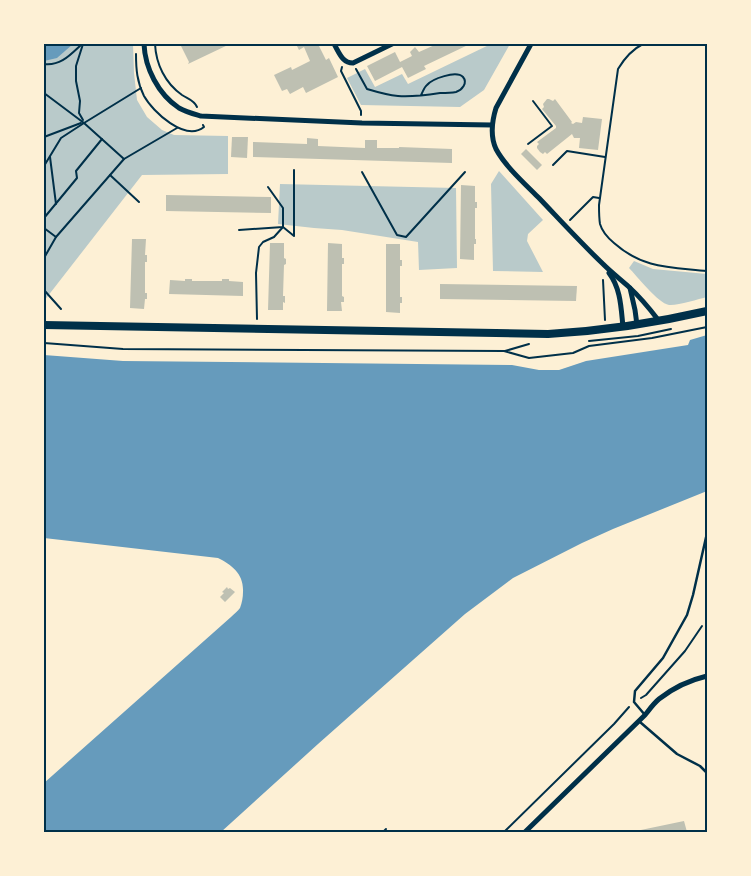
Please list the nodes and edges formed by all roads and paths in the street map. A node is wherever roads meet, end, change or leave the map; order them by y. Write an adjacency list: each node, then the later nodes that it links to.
1 (83, 44): 10 (path); 16 (path)
2 (144, 44): 15 (street)
3 (155, 44): 15 (path)
4 (334, 44): 8 (street)
5 (392, 44): 9 (street)
6 (531, 44): 18 (street)
7 (643, 44): 24 (path)
8 (342, 60): 9 (street); 17 (path)
9 (352, 63): 13 (path)
10 (44, 64)
11 (141, 88): 16 (path)
12 (44, 93): 16 (path)
13 (421, 95): 13 (path)
14 (532, 101): 22 (path)
15 (201, 116): 17 (street)
16 (84, 123): 20 (path); 21 (path); 23 (path)
17 (362, 123): 18 (street)
18 (492, 125): 37 (street)
19 (179, 128): 25 (path)
20 (44, 137)
21 (102, 139): 25 (path); 35 (path)
22 (528, 144)
23 (50, 156): 27 (path); 35 (path)
24 (605, 157): 26 (path); 33 (path)
25 (124, 159): 31 (path)
26 (553, 165)
27 (44, 166)
28 (294, 170): 38 (path)
29 (362, 172): 30 (path)
30 (465, 172)
31 (110, 175): 34 (path); 41 (path)
32 (268, 187): 38 (path)
33 (600, 198): 37 (path); 44 (path)
34 (139, 202)
35 (56, 204): 36 (path)
36 (44, 218)
37 (565, 225): 43 (street)
38 (283, 227): 40 (path); 56 (path)
39 (44, 228): 41 (path)
40 (239, 230)
41 (56, 236): 42 (path)
42 (44, 258)
43 (603, 264): 46 (street); 55 (street)
44 (707, 271)
45 (603, 275): 50 (path)
46 (630, 288): 51 (street); 53 (street)
47 (44, 290): 48 (path)
48 (61, 310)
49 (707, 311): 51 (main road)
50 (604, 315)
51 (659, 322): 53 (main road)
52 (44, 325): 56 (main road)
53 (637, 325): 55 (main road)
54 (707, 326): 57 (path)
55 (623, 327): 56 (main road)
56 (257, 330)
57 (44, 343)
58 (707, 533): 61 (lane)
59 (702, 626): 61 (path)
60 (707, 676): 62 (street)
61 (634, 702): 62 (lane); 67 (path)
62 (645, 715): 63 (street)
63 (639, 721): 64 (lane); 68 (street)
64 (707, 773)
65 (386, 830): 66 (path)
66 (383, 832)
67 (504, 832)
68 (525, 832)

